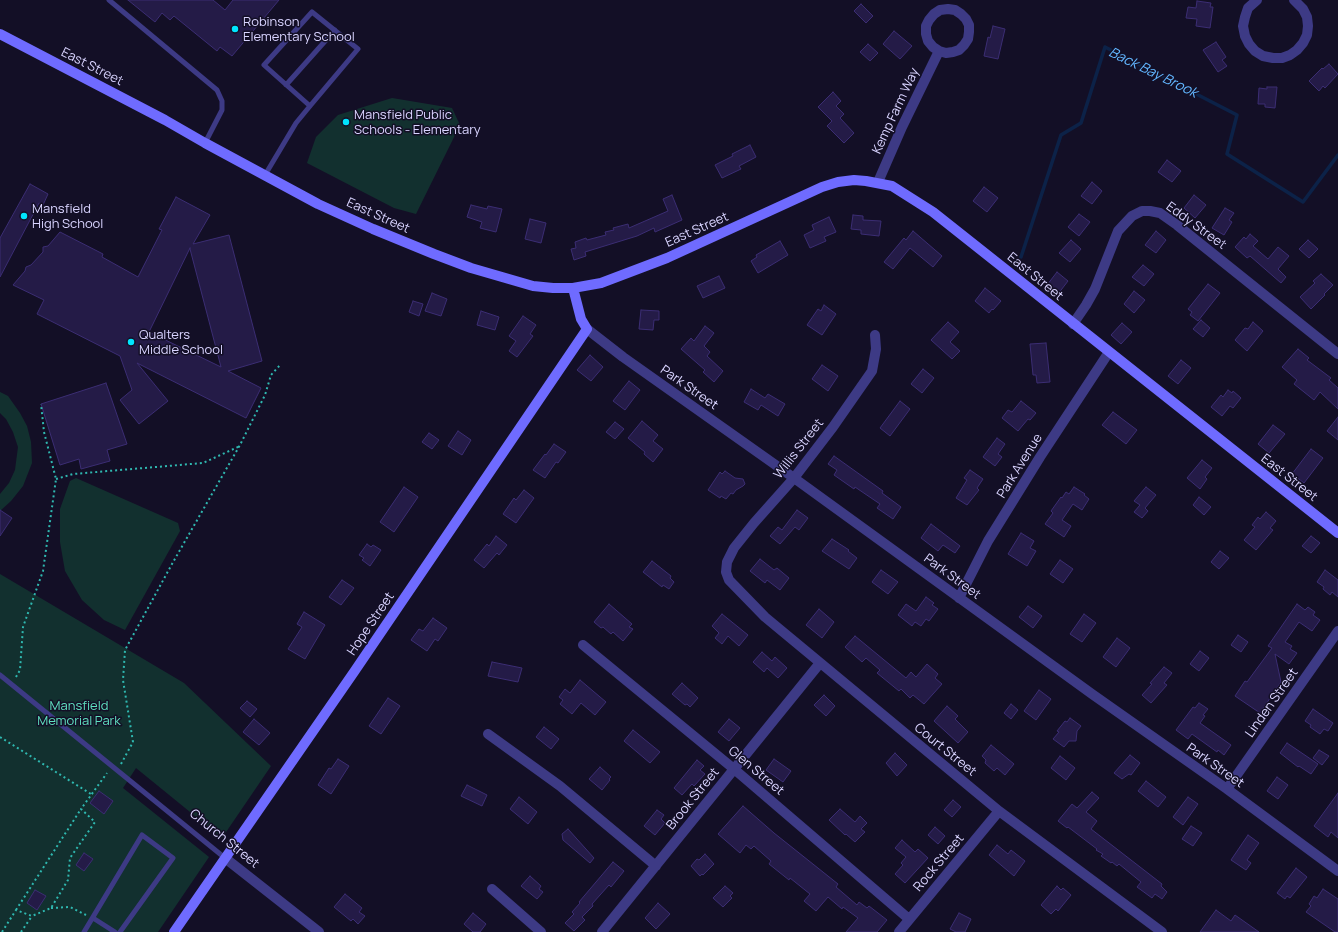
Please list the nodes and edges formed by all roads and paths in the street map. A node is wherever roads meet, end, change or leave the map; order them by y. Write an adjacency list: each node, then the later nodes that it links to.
1 (109, 0): 9 (lane)
2 (1257, 0): 3 (street)
3 (1294, 0)
4 (334, 30): 7 (lane); 7 (lane); 8 (lane)
5 (0, 34): 9 (main road, East Street)
6 (939, 51): 6 (street); 11 (street, Kemp Farm Way)
7 (286, 85): 8 (lane)
8 (310, 106): 10 (lane)
9 (205, 143): 10 (main road, East Street)
10 (266, 175): 12 (main road, East Street)
11 (878, 182): 12 (main road, East Street); 13 (main road, East Street)
12 (573, 288): 14 (main road, Park Street)
13 (1073, 324): 16 (main road, East Street); 17 (street, Eddy Street)
14 (587, 329): 22 (street, Park Street); 40 (main road, Hope Street)
15 (875, 335): 22 (street, Willis Street)
16 (1109, 352): 23 (main road, East Street); 25 (street, Park Avenue)
17 (1338, 354)
18 (281, 364): 20 (path)
19 (41, 404): 21 (path)
20 (240, 445): 21 (path); 35 (path)
21 (56, 478): 30 (path)
22 (794, 478): 24 (street, Willis Street); 25 (street, Park Street)
23 (1338, 533)
24 (726, 572): 28 (street, Court Street)
25 (959, 598): 36 (street, Park Street)
26 (1338, 631): 36 (street, Linden Street)
27 (583, 645): 34 (street, Glen Street)
28 (820, 663): 34 (street, Brook Street); 39 (street, Court Street)
29 (0, 675): 30 (lane, Church Street)
30 (12, 685): 33 (lane, Church Street)
31 (488, 734): 41 (street)
32 (0, 737): 37 (path)
33 (112, 765): 35 (lane, Church Street); 37 (path)
34 (734, 769): 41 (street, Brook Street); 48 (street, Glen Street)
35 (118, 770): 40 (lane, Church Street)
36 (1227, 789): 42 (street, Park Street)
37 (91, 794): 38 (path)
38 (81, 809): 44 (path); 45 (path)
39 (999, 811): 48 (street, Rock Street); 59 (street, Court Street)
40 (225, 858): 54 (main road, Hope Street); 55 (street, Church Street)
41 (656, 866): 57 (street, Brook Street)
42 (1338, 871)
43 (492, 889): 56 (street)
44 (51, 908): 46 (path); 47 (path)
45 (16, 910): 46 (path); 49 (path)
46 (32, 916): 50 (path)
47 (93, 918): 51 (lane); 52 (lane); 53 (lane)
48 (909, 919): 58 (street, Rock Street)
49 (2, 932)
50 (21, 932)
51 (84, 932)
52 (115, 932)
53 (120, 932)
54 (174, 932)
55 (319, 932)
56 (541, 932)
57 (602, 932)
58 (899, 932)
59 (1162, 932)

